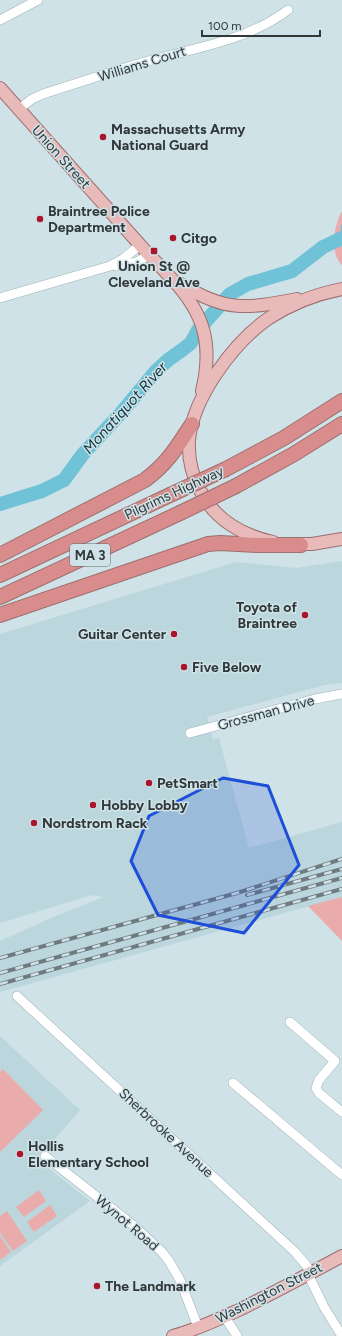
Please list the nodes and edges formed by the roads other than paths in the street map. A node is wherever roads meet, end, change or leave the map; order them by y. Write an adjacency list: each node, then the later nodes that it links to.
1 (38, 0): 3 (street)
2 (288, 10): 5 (street, Williams Court)
3 (0, 20)
4 (0, 88): 5 (main road, Union Street)
5 (19, 109): 6 (main road, Union Street)
6 (140, 245): 7 (main road, Union Street); 8 (street)
7 (149, 255): 8 (street); 9 (main road, Union Street)
8 (110, 266): 12 (street)
9 (172, 278): 11 (main road, Union Street); 14 (main road, Union Street)
10 (342, 289): 11 (main road)
11 (321, 294): 14 (main road)
12 (0, 298)
13 (342, 401): 20 (highway, Pilgrims Highway / MA 3, bridge)
14 (197, 410): 15 (main road)
15 (192, 424): 18 (main road); 19 (highway)
16 (342, 424): 21 (highway, Pilgrims Highway / MA 3, bridge)
17 (342, 539): 18 (main road)
18 (301, 545): 22 (highway)
19 (0, 555)
20 (0, 575)
21 (0, 596)
22 (0, 615)
23 (342, 694): 24 (street, Grossman Drive)
24 (190, 732)
25 (17, 996): 32 (street, Sherbrooke Avenue)
26 (290, 1022): 28 (street)
27 (233, 1083): 30 (street)
28 (342, 1112)
29 (45, 1156): 34 (street, Wynot Road)
30 (342, 1175)
31 (342, 1256): 32 (main road, Washington Street)
32 (309, 1274): 33 (main road, Washington Street); 37 (street, Sherbrooke Avenue)
33 (224, 1316): 34 (main road, Washington Street); 36 (street)
34 (198, 1327): 35 (main road, Washington Street)
35 (173, 1336)
36 (237, 1336)
37 (342, 1336)

